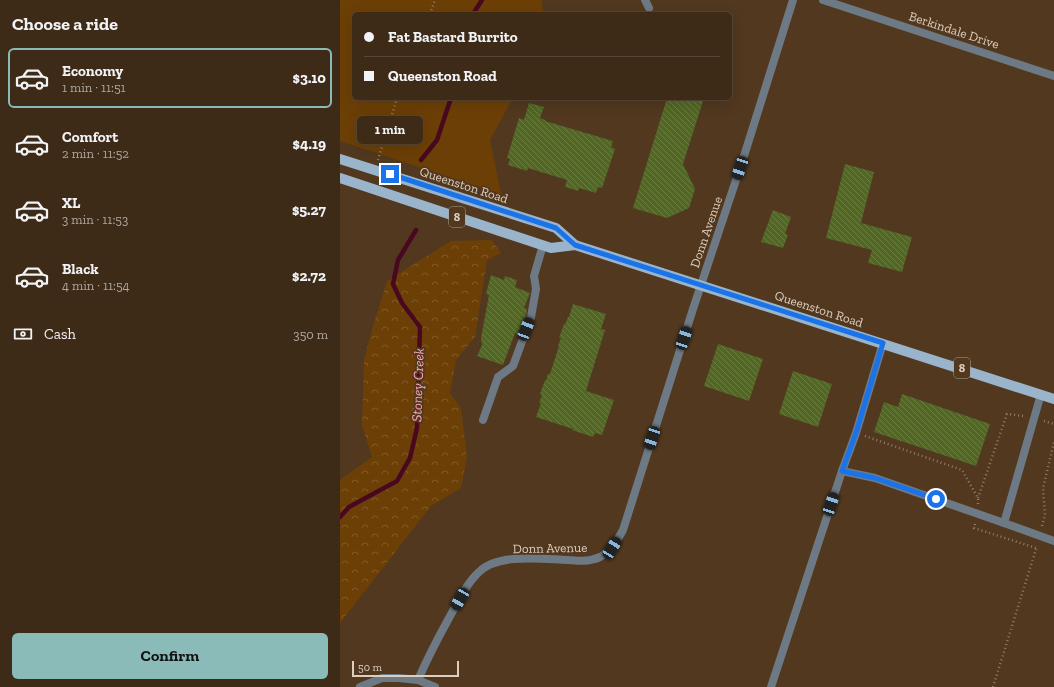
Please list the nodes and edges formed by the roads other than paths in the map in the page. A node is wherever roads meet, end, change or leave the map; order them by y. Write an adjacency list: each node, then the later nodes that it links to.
1 (645, 0): 4 (street)
2 (793, 0): 10 (street, Donn Avenue)
3 (823, 0): 5 (street, Berkindale Drive)
4 (649, 8)
5 (1054, 76)
6 (340, 159): 9 (main road, Queenston Road / 8)
7 (340, 178): 8 (main road, Queenston Road / 8)
8 (543, 245): 9 (main road, Queenston Road / 8); 14 (street)
9 (575, 245): 10 (main road, Queenston Road / 8)
10 (701, 284): 11 (main road, Queenston Road / 8); 18 (street, Donn Avenue)
11 (883, 343): 12 (main road, Queenston Road / 8); 15 (street)
12 (1041, 394): 13 (main road, Queenston Road / 8); 16 (street)
13 (1054, 399)
14 (483, 420)
15 (842, 471): 16 (street); 21 (street)
16 (1004, 522): 17 (street)
17 (1054, 541)
18 (418, 680): 19 (street); 20 (street)
19 (360, 687)
20 (435, 687)
21 (771, 687)

